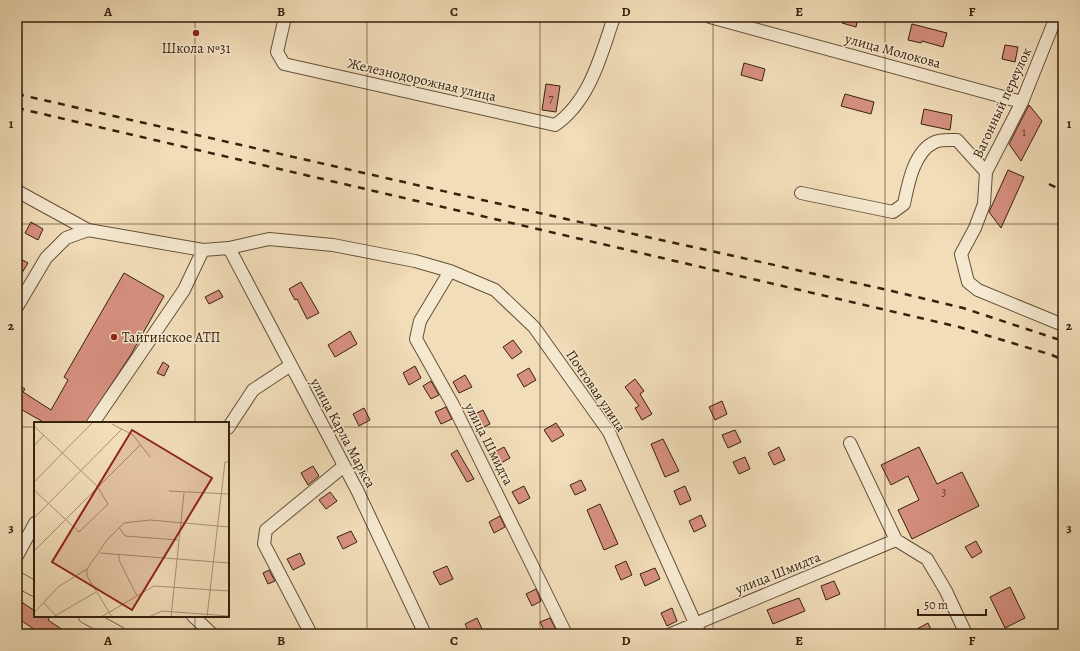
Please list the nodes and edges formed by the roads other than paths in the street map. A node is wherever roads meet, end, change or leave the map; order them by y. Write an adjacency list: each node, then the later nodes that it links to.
1 (285, 17): 2 (street, Железнодорожная улица)
2 (614, 17)
3 (710, 17): 5 (street, улица Молокова)
4 (1056, 17): 5 (street, Вагонный переулок)
5 (1022, 102): 6 (street, Вагонный переулок)
6 (986, 172): 8 (street); 14 (street, Вагонный переулок)
7 (17, 191): 9 (street)
8 (801, 193)
9 (88, 230): 11 (street, Почтовая улица); 13 (street)
10 (229, 248): 11 (street, Почтовая улица); 12 (street, Почтовая улица); 15 (street, улица Карла Маркса)
11 (204, 250): 16 (street)
12 (450, 271): 28 (street, Почтовая улица); 33 (street, улица Шмидта)
13 (17, 307)
14 (1063, 325)
15 (291, 365): 17 (street); 19 (street, улица Карла Маркса)
16 (94, 422)
17 (229, 426)
18 (850, 443): 21 (street)
19 (344, 466): 31 (street); 32 (street, улица Карла Маркса)
20 (34, 525): 22 (street)
21 (896, 540): 28 (street, улица Шмидта); 35 (street)
22 (17, 556)
23 (17, 579): 24 (main road)
24 (34, 588)
25 (90, 617): 27 (main road)
26 (194, 617): 30 (street)
27 (107, 621): 29 (main road)
28 (697, 629): 34 (street, улица Шмидта)
29 (120, 634)
30 (212, 634)
31 (311, 634)
32 (425, 634)
33 (566, 634)
34 (671, 634)
35 (966, 634)

